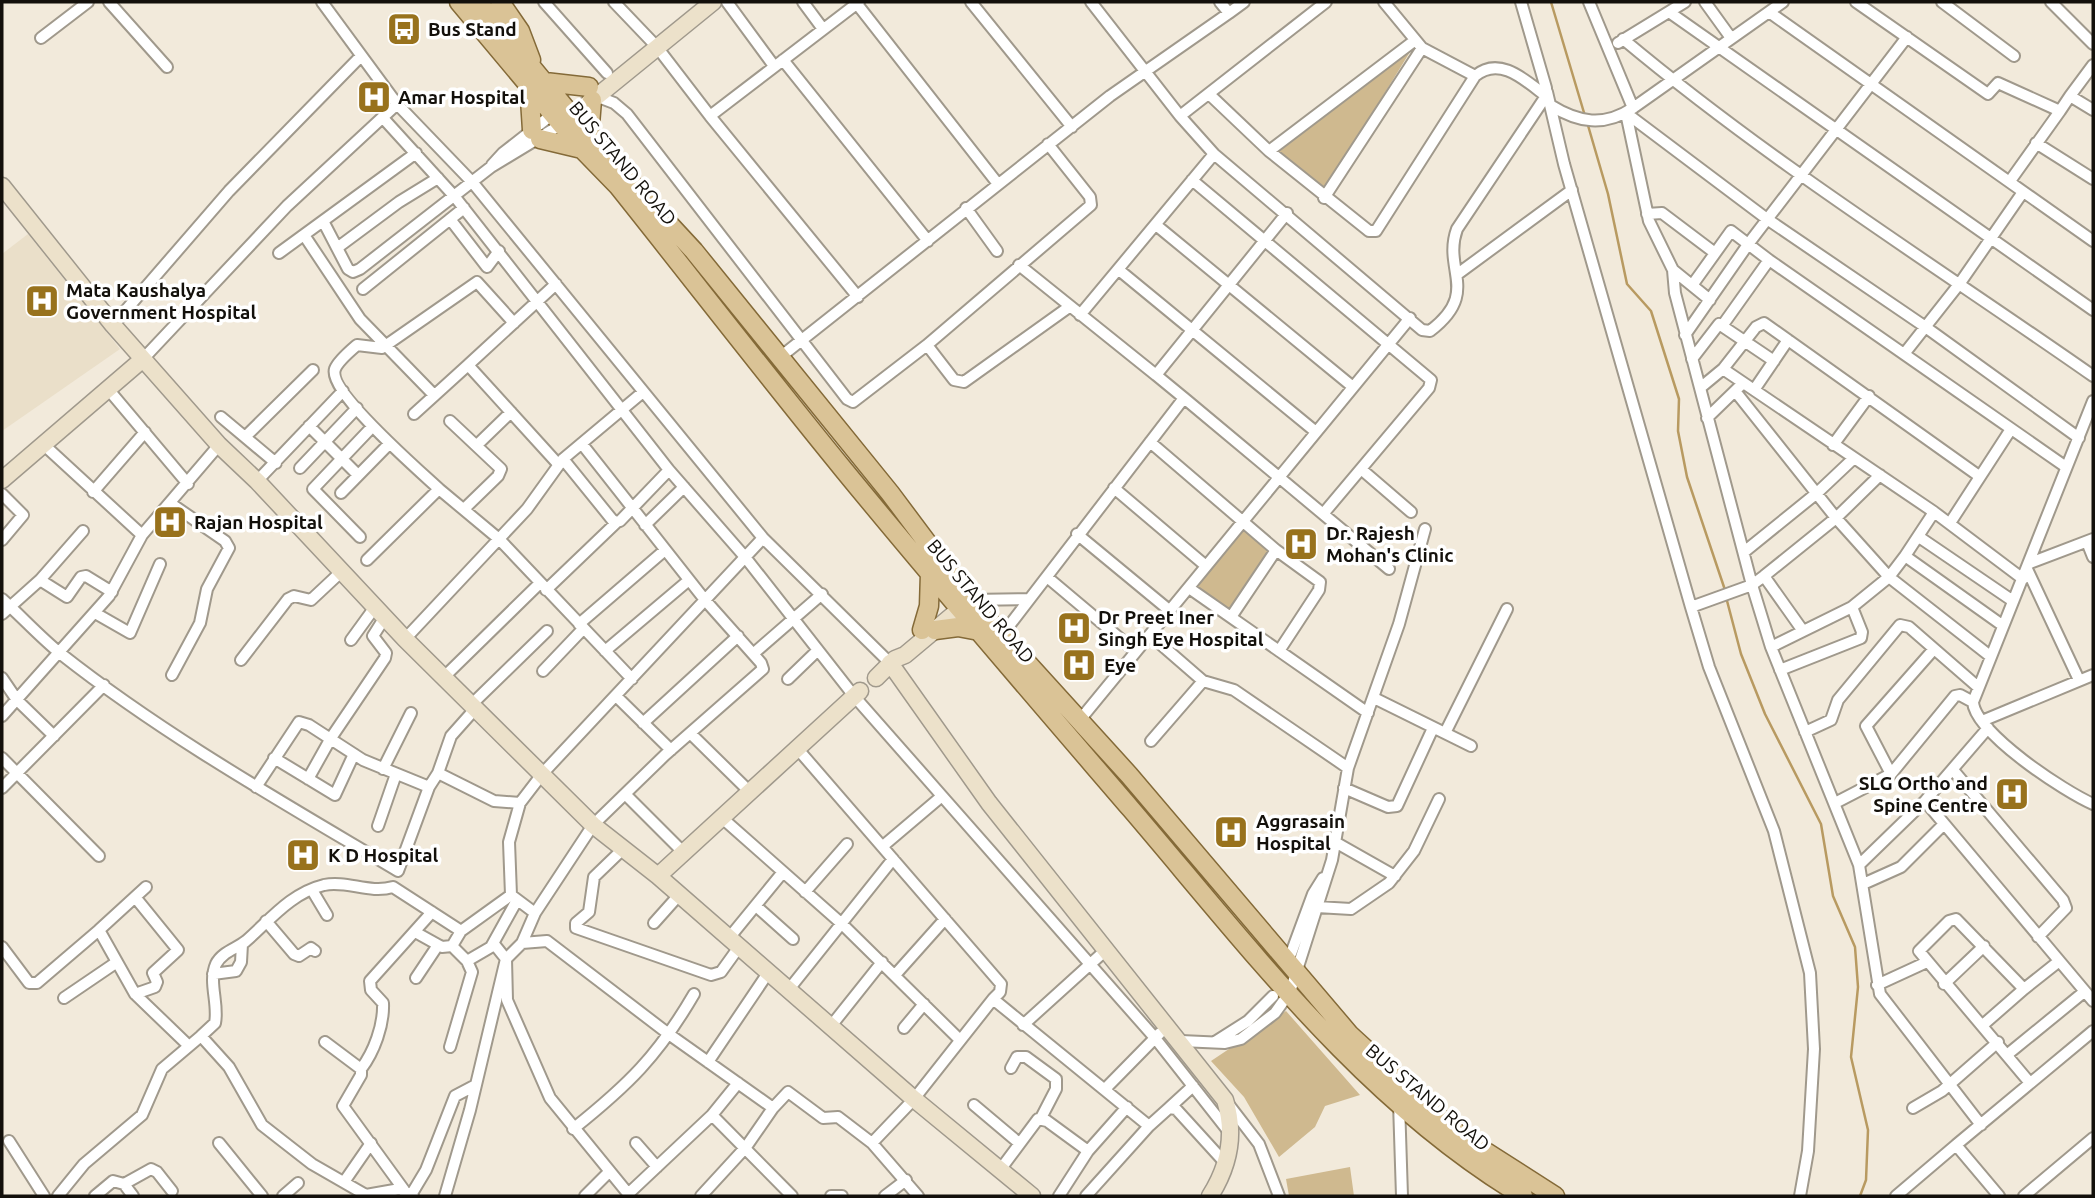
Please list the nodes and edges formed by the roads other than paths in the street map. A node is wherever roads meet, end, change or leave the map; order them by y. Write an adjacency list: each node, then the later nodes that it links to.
1 (89, 2): 33 (street)
2 (109, 2): 46 (street)
3 (322, 2): 42 (street)
4 (443, 2): 50 (main road, BUS STAND ROAD)
5 (459, 2): 41 (main road)
6 (478, 2): 41 (main road)
7 (544, 2): 48 (street)
8 (614, 2): 36 (street)
9 (727, 2): 44 (street)
10 (803, 2): 31 (street)
11 (971, 2): 65 (street)
12 (1091, 2): 47 (street)
13 (1220, 2): 30 (street)
14 (1244, 2): 30 (street)
15 (1326, 2): 54 (street)
16 (1384, 2): 38 (street)
17 (1521, 2): 56 (street)
18 (1589, 2): 39 (street)
19 (1685, 2): 28 (street)
20 (1705, 2): 34 (street)
21 (1783, 2): 29 (street)
22 (1856, 2): 32 (street)
23 (1941, 2): 43 (street)
24 (2051, 2): 37 (street)
25 (706, 3): 36 (street)
26 (858, 3): 31 (street); 80 (street)
27 (506, 4): 50 (main road, BUS STAND ROAD)
28 (1669, 12): 35 (street); 40 (street)
29 (1769, 12): 34 (street); 52 (street)
30 (1229, 13): 47 (street)
31 (824, 29): 44 (street)
32 (1907, 37): 52 (street); 60 (street)
33 (41, 38)
34 (1731, 38): 40 (street)
35 (1623, 39): 39 (street); 51 (street)
36 (653, 43): 48 (street); 53 (street); 62 (street)
37 (2093, 44)
38 (1418, 45): 49 (street); 71 (street); 85 (street)
39 (1609, 48): 58 (street)
40 (1718, 48): 51 (street); 66 (street)
41 (512, 54): 50 (main road)
42 (360, 56): 57 (street); 124 (street)
43 (2014, 56)
44 (779, 63): 62 (street); 97 (street)
45 (2093, 65): 55 (street)
46 (167, 67)
47 (1146, 71): 63 (street); 65 (street)
48 (607, 73): 53 (street)
49 (1475, 76): 56 (street); 85 (street)
50 (533, 77): 53 (main road); 61 (main road, BUS STAND ROAD); 67 (main road)
51 (1671, 79): 58 (street); 74 (street)
52 (1868, 83): 66 (street); 78 (street)
53 (592, 94): 61 (street); 68 (main road); 129 (street)
54 (1209, 94): 63 (street); 71 (street)
55 (2070, 96): 59 (street); 60 (street)
56 (1548, 98): 58 (street); 82 (street); 109 (street)
57 (397, 104): 64 (street); 79 (street)
58 (1630, 110): 89 (street); 91 (street)
59 (2093, 110)
60 (2060, 111): 69 (street)
61 (563, 115): 67 (street); 68 (main road, BUS STAND ROAD)
62 (710, 116): 115 (street)
63 (1180, 116): 73 (street)
64 (383, 118): 72 (street); 137 (street)
65 (1072, 127): 70 (street)
66 (1835, 128): 74 (street); 95 (street)
67 (536, 134): 68 (main road); 79 (street)
68 (585, 143): 136 (main road, BUS STAND ROAD); 233 (main road, BUS STAND ROAD)
69 (2036, 143): 76 (street); 78 (street)
70 (1048, 144): 80 (street); 106 (street)
71 (1269, 151): 85 (street)
72 (416, 153): 75 (street); 92 (street)
73 (1214, 154): 77 (street); 88 (street)
74 (1801, 174): 91 (street); 110 (street)
75 (438, 178): 84 (street); 100 (street)
76 (2093, 179)
77 (1192, 180): 93 (street); 98 (street)
78 (2010, 181): 83 (street)
79 (473, 183): 84 (street); 111 (street)
80 (998, 184): 87 (street)
81 (2, 186): 124 (street)
82 (1572, 190): 109 (street); 249 (street)
83 (2024, 192): 95 (street); 96 (street)
84 (455, 197): 86 (street); 100 (street)
85 (1324, 198)
86 (464, 208): 90 (street); 101 (street)
87 (966, 208): 97 (street); 102 (street)
88 (1287, 213): 98 (street); 122 (street)
89 (1647, 214): 104 (street); 108 (street)
90 (450, 219): 101 (street); 114 (street)
91 (1767, 219): 99 (street); 126 (street)
92 (323, 221): 94 (street); 100 (street)
93 (1156, 225): 107 (street); 113 (street)
94 (304, 235): 103 (street); 133 (street)
95 (1991, 238): 110 (street); 120 (street)
96 (2093, 240)
97 (928, 241): 115 (street)
98 (1265, 242): 113 (street); 132 (street)
99 (1749, 243): 104 (street); 105 (street); 117 (street)
100 (337, 248)
101 (499, 251): 116 (street)
102 (997, 251)
103 (279, 253)
104 (1715, 253): 112 (street)
105 (1769, 260): 125 (street); 135 (street)
106 (1019, 265): 118 (street); 134 (street)
107 (1119, 270): 121 (street); 127 (street)
108 (1673, 270): 112 (street); 128 (street)
109 (1458, 273): 122 (street)
110 (1960, 283): 126 (street); 144 (street)
111 (556, 284): 116 (street); 151 (street)
112 (1693, 284): 117 (street)
113 (1229, 285): 127 (street); 145 (street)
114 (363, 289)
115 (858, 297): 129 (street)
116 (538, 300): 123 (street); 157 (street)
117 (1710, 300): 119 (street)
118 (1069, 307): 121 (street); 134 (street)
119 (1703, 310): 125 (street); 128 (street)
120 (2093, 310)
121 (1080, 315): 143 (street)
122 (1410, 318): 132 (street)
123 (513, 323): 133 (street); 140 (street)
124 (113, 325): 137 (street)
125 (1721, 325): 131 (street); 138 (street)
126 (1924, 326): 135 (street); 169 (street)
127 (1193, 331): 143 (street); 167 (street)
128 (1685, 335): 138 (street)
129 (803, 339): 134 (street); 136 (street)
130 (1788, 340): 131 (street); 139 (street); 153 (street)
131 (1746, 341): 139 (street); 141 (street)
132 (1389, 342): 145 (street); 184 (street)
133 (387, 344): 150 (street); 152 (street)
134 (927, 345)
135 (1904, 354): 165 (street)
136 (779, 358): 247 (main road, BUS STAND ROAD)
137 (143, 359): 147 (street); 175 (street)
138 (1692, 359): 148 (street)
139 (1774, 361): 149 (street)
140 (468, 365): 152 (street); 158 (street)
141 (1723, 369): 146 (street); 148 (street)
142 (313, 370): 168 (street)
143 (1156, 374): 154 (street)
144 (2093, 376)
145 (1353, 387): 167 (street)
146 (1739, 387): 149 (street); 161 (street); 199 (street)
147 (108, 388): 166 (street); 172 (street)
148 (1700, 388): 161 (street)
149 (1754, 390): 176 (street)
150 (343, 391): 156 (street); 163 (street)
151 (643, 392): 157 (street); 217 (street)
152 (434, 395): 159 (street)
153 (1870, 396): 176 (street); 188 (street)
154 (1184, 398): 171 (street); 189 (street)
155 (2093, 401): 169 (street)
156 (357, 408): 164 (street); 170 (street)
157 (624, 410): 174 (street); 185 (street)
158 (511, 412): 177 (street); 180 (street)
159 (414, 414)
160 (221, 417): 168 (street)
161 (1707, 418): 223 (street)
162 (450, 421): 177 (street)
163 (309, 426): 170 (street); 181 (street)
164 (372, 427): 173 (street); 179 (street)
165 (2011, 429): 182 (street); 188 (street)
166 (145, 432): 192 (street); 196 (street)
167 (1316, 432): 189 (street)
168 (245, 437): 181 (street)
169 (2079, 438): 182 (street)
170 (325, 442): 179 (street); 183 (street)
171 (1150, 442): 194 (street); 207 (street)
172 (43, 444): 190 (street); 196 (street)
173 (389, 444): 186 (street); 195 (street)
174 (582, 444): 180 (street); 201 (street)
175 (219, 445): 191 (street); 192 (street)
176 (1833, 445): 178 (street)
177 (477, 446): 202 (street)
178 (1853, 459): 187 (street); 199 (street)
179 (343, 460): 186 (street); 215 (street)
180 (561, 462): 208 (street); 218 (street)
181 (275, 463): 191 (street)
182 (2066, 467): 231 (street)
183 (300, 468)
184 (1360, 469): 203 (street); 205 (street)
185 (669, 470): 193 (street); 201 (street)
186 (357, 474): 197 (street)
187 (1880, 475): 204 (street); 206 (street)
188 (1979, 476): 209 (street)
189 (1277, 479): 205 (street); 207 (street)
190 (2, 480)
191 (257, 481): 232 (street)
192 (188, 484): 200 (street)
193 (684, 487): 210 (street); 225 (street)
194 (1114, 488): 213 (street); 229 (street)
195 (439, 489): 202 (street); 227 (street)
196 (93, 492): 214 (street)
197 (341, 493)
198 (2, 494): 219 (street)
199 (1817, 494): 206 (street); 223 (street)
200 (170, 503): 214 (street); 281 (street)
201 (631, 507): 208 (street); 210 (street)
202 (465, 508): 218 (street)
203 (1411, 512)
204 (1934, 512): 209 (street); 216 (street)
205 (1323, 514): 230 (street)
206 (1836, 518): 234 (street); 236 (street)
207 (1242, 520): 222 (street); 229 (street)
208 (617, 522): 240 (street)
209 (1950, 523): 231 (street)
210 (645, 525): 221 (street)
211 (1425, 529): 294 (street)
212 (83, 531): 237 (street)
213 (1077, 534): 235 (street); 252 (street)
214 (142, 536): 242 (street)
215 (360, 537)
216 (1919, 537): 224 (street); 245 (street)
217 (763, 538): 225 (street); 243 (street)
218 (499, 539): 240 (street); 266 (street)
219 (2, 540)
220 (2090, 541): 226 (street); 231 (street)
221 (665, 550): 238 (street); 258 (street)
222 (1276, 550): 255 (street); 272 (street)
223 (1744, 552): 239 (street)
224 (1905, 556): 236 (street); 257 (street)
225 (745, 557): 244 (street); 256 (street)
226 (2093, 557)
227 (366, 560)
228 (160, 564): 254 (street)
229 (1206, 565): 241 (street)
230 (1388, 569)
231 (2027, 570): 245 (street); 288 (street)
232 (342, 572): 253 (street); 277 (street)
233 (929, 573): 247 (main road, BUS STAND ROAD); 259 (main road)
234 (1765, 576): 239 (street); 262 (street)
235 (1047, 577): 246 (street); 271 (street)
236 (1889, 577): 250 (street); 276 (street)
237 (40, 580): 242 (street); 248 (street)
238 (688, 580): 244 (street); 273 (street)
239 (1752, 585): 249 (street); 268 (street)
240 (543, 587): 258 (street); 283 (street)
241 (1189, 588): 252 (street); 255 (street)
242 (112, 592): 254 (street)
243 (822, 594): 256 (street); 278 (street)
244 (705, 600): 265 (street); 286 (street)
245 (2013, 601): 257 (street)
246 (1025, 603): 247 (street); 263 (street)
247 (965, 605): 259 (street); 261 (main road, BUS STAND ROAD); 263 (main road, BUS STAND ROAD)
248 (5, 607): 274 (street)
249 (1690, 607): 494 (street)
250 (1852, 607): 262 (street); 279 (street)
251 (1507, 609): 307 (street)
252 (1168, 610): 264 (street)
253 (380, 612): 266 (street); 267 (street); 309 (street)
254 (94, 613): 274 (street)
255 (1231, 617): 272 (street)
256 (794, 620): 270 (street); 275 (street)
257 (2002, 625): 276 (street)
258 (581, 626): 273 (street); 280 (street)
259 (928, 630): 261 (main road); 278 (street)
260 (547, 631): 297 (street)
261 (979, 631): 406 (main road, BUS STAND ROAD)
262 (1803, 631): 268 (street)
263 (1002, 635): 301 (main road, BUS STAND ROAD)
264 (1150, 635): 271 (street); 289 (street)
265 (738, 636): 275 (street); 302 (street)
266 (405, 639): 283 (street)
267 (351, 640)
268 (1771, 647): 279 (street)
269 (1934, 649): 291 (street); 305 (street); 324 (street)
270 (818, 650): 287 (street); 292 (street)
271 (1135, 650): 301 (street)
272 (1279, 650): 299 (street)
273 (605, 651): 286 (street)
274 (59, 652): 290 (street); 295 (street)
275 (753, 654): 306 (street)
276 (1990, 656): 291 (street)
277 (241, 660)
278 (892, 661): 285 (street); 385 (street)
279 (1780, 670): 305 (street)
280 (543, 671)
281 (172, 675)
282 (2093, 675): 288 (street)
283 (444, 677): 297 (street)
284 (2, 678): 295 (street)
285 (876, 678)
286 (632, 679): 293 (street)
287 (788, 679)
288 (2079, 680): 303 (street)
289 (1203, 681): 310 (street); 317 (street)
290 (104, 685): 308 (street); 326 (street)
291 (1978, 687): 296 (street)
292 (857, 694): 312 (street); 332 (street)
293 (616, 696): 302 (street); 322 (street)
294 (1374, 698): 299 (street); 304 (street)
295 (17, 700): 300 (street); 308 (street)
296 (1973, 702): 303 (street); 324 (street)
297 (473, 707): 321 (street); 322 (street)
298 (411, 713): 318 (street)
299 (1368, 713): 317 (street)
300 (2, 716)
301 (1079, 721): 393 (main road, BUS STAND ROAD)
302 (643, 723): 313 (street)
303 (1985, 725): 319 (street); 337 (street)
304 (1433, 727): 307 (street); 329 (street)
305 (1805, 732): 336 (street)
306 (690, 733): 313 (street); 330 (street)
307 (1445, 733): 311 (street)
308 (54, 736): 320 (street)
309 (331, 738): 314 (street); 316 (street); 325 (street)
310 (1151, 741)
311 (1471, 746)
312 (796, 747): 330 (street); 344 (street)
313 (671, 750): 331 (street)
314 (354, 754): 318 (street); 325 (street)
315 (2, 758): 320 (street)
316 (274, 758): 325 (street); 326 (street)
317 (1348, 768): 329 (street)
318 (383, 769): 323 (street)
319 (1953, 770): 334 (street); 375 (street)
320 (17, 772): 328 (street); 347 (street)
321 (438, 773): 327 (street); 335 (street)
322 (543, 773): 335 (street); 339 (street)
323 (396, 774): 327 (street); 341 (street)
324 (1891, 774): 336 (street)
325 (307, 779)
326 (256, 787): 350 (street)
327 (429, 787): 350 (street)
328 (2, 788)
329 (1344, 788): 342 (street)
330 (749, 791): 338 (street)
331 (625, 794): 339 (street); 346 (street)
332 (942, 796): 344 (street); 394 (street)
333 (1439, 799): 354 (street)
334 (1925, 802): 340 (street); 349 (street)
335 (520, 803): 362 (street)
336 (1835, 803): 349 (street)
337 (2093, 804)
338 (721, 817): 346 (street); 351 (street)
339 (593, 825): 345 (street); 366 (street)
340 (1943, 825): 355 (street); 375 (street)
341 (378, 826)
342 (1335, 842): 352 (street); 354 (street)
343 (847, 844): 359 (street)
344 (883, 846): 348 (street)
345 (622, 850): 353 (street); 378 (street)
346 (683, 852): 353 (street)
347 (99, 856)
348 (894, 859): 368 (street); 371 (street)
349 (1859, 865): 355 (street)
350 (398, 872): 357 (street)
351 (783, 872): 359 (street); 363 (street)
352 (1327, 874): 364 (street); 393 (street)
353 (658, 876): 360 (street)
354 (1395, 876): 364 (street)
355 (1863, 884): 400 (street)
356 (146, 887): 361 (street)
357 (393, 887): 358 (street); 365 (street)
358 (312, 890): 367 (street); 369 (street)
359 (805, 892): 371 (street)
360 (679, 895): 370 (street); 378 (street)
361 (135, 897): 372 (street); 404 (street)
362 (513, 899): 366 (street); 373 (street); 380 (street)
363 (756, 906): 376 (street); 378 (street)
364 (1317, 907): 393 (street)
365 (432, 912): 373 (street); 374 (street)
366 (534, 913): 377 (street)
367 (327, 915)
368 (945, 919): 397 (street); 408 (street)
369 (266, 921): 379 (street); 386 (street)
370 (654, 923)
371 (842, 924): 390 (street); 401 (street)
372 (99, 930): 384 (street); 389 (street)
373 (461, 931): 382 (street)
374 (415, 932): 381 (street); 430 (street)
375 (2038, 937): 392 (street)
376 (793, 939)
377 (522, 943): 387 (street); 417 (street)
378 (734, 943): 395 (street)
379 (242, 944): 396 (street); 396 (street)
380 (494, 944): 387 (street); 388 (street)
381 (438, 945): 382 (street); 398 (street)
382 (452, 946): 388 (street)
383 (1984, 946): 391 (street); 399 (street); 402 (street)
384 (2, 947)
385 (1107, 949): 394 (street); 414 (street)
386 (315, 951)
387 (506, 959): 434 (street); 449 (street)
388 (467, 961): 426 (street)
389 (117, 962): 404 (street); 407 (street)
390 (882, 962): 397 (street); 413 (street)
391 (1927, 962): 399 (street); 400 (street)
392 (2058, 962): 402 (street); 403 (street)
393 (1292, 965): 406 (street); 493 (main road, BUS STAND ROAD)
394 (1091, 966): 412 (street); 419 (street)
395 (768, 973): 401 (street); 428 (street)
396 (214, 974): 418 (street)
397 (895, 975): 410 (street)
398 (416, 978)
399 (1944, 984): 411 (street)
400 (1877, 985): 432 (street)
401 (790, 988): 413 (street)
402 (2024, 989): 411 (street)
403 (2084, 992): 409 (street); 427 (street)
404 (135, 994): 425 (street)
405 (694, 994): 417 (street)
406 (1282, 994): 423 (street); 423 (street); 439 (main road, BUS STAND ROAD)
407 (64, 998)
408 (993, 999): 412 (street); 420 (street)
409 (2093, 1002)
410 (924, 1004): 415 (street); 420 (street)
411 (1984, 1024): 424 (street)
412 (1023, 1025): 436 (street)
413 (831, 1026): 437 (street)
414 (1167, 1026): 419 (street); 421 (street)
415 (904, 1028)
416 (2093, 1031): 433 (street)
417 (670, 1035): 428 (street); 449 (street)
418 (201, 1036): 425 (street); 466 (street)
419 (1155, 1038): 435 (street); 436 (street)
420 (960, 1040): 437 (street)
421 (1181, 1041): 423 (street); 438 (street)
422 (325, 1042): 430 (street)
423 (1216, 1042)
424 (1998, 1042): 427 (street); 432 (street)
425 (189, 1045): 473 (street)
426 (450, 1047)
427 (2008, 1054): 433 (street)
428 (708, 1062): 431 (street)
429 (1012, 1068): 446 (street)
430 (361, 1069): 454 (street)
431 (738, 1083): 442 (street); 445 (street)
432 (1952, 1083): 444 (street); 447 (street)
433 (2030, 1083): 447 (street)
434 (474, 1086): 470 (street); 478 (street)
435 (1193, 1086): 443 (street); 450 (street)
436 (1105, 1088): 441 (street)
437 (914, 1099): 456 (street); 463 (street)
438 (1225, 1100): 450 (street); 490 (street)
439 (1399, 1103): 491 (street); 492 (main road, BUS STAND ROAD)
440 (974, 1105): 457 (street)
441 (1127, 1107): 448 (street); 460 (street)
442 (773, 1108): 456 (street); 459 (street)
443 (1169, 1108): 448 (street); 461 (street)
444 (1913, 1108)
445 (712, 1115): 459 (street); 462 (street)
446 (1041, 1118): 457 (street); 460 (street)
447 (1981, 1125): 458 (street)
448 (1149, 1126): 488 (street)
449 (573, 1129): 464 (street)
450 (1230, 1134): 461 (street)
451 (2093, 1138): 497 (street)
452 (9, 1142): 472 (street)
453 (219, 1143): 476 (street)
454 (371, 1143): 466 (street); 470 (street)
455 (636, 1143): 462 (street)
456 (872, 1143): 465 (street)
457 (1020, 1143): 463 (street)
458 (1956, 1145): 495 (street); 496 (street)
459 (746, 1147): 480 (street); 481 (street)
460 (1087, 1151): 487 (street)
461 (1227, 1165): 489 (street)
462 (657, 1167): 471 (street)
463 (1000, 1170): 486 (street)
464 (610, 1172): 471 (street); 479 (street)
465 (906, 1180): 484 (street); 485 (street)
466 (344, 1182): 470 (street)
467 (298, 1183): 477 (street)
468 (124, 1184): 469 (street); 474 (street); 475 (street)
469 (172, 1191)
470 (410, 1194)
471 (629, 1195)
472 (44, 1196)
473 (58, 1196)
474 (94, 1196)
475 (133, 1196)
476 (262, 1196)
477 (283, 1196)
478 (445, 1196)
479 (585, 1196)
480 (701, 1196)
481 (792, 1196)
482 (831, 1196): 483 (street)
483 (842, 1196)
484 (885, 1196)
485 (918, 1196)
486 (1032, 1196)
487 (1059, 1196)
488 (1086, 1196)
489 (1210, 1196)
490 (1279, 1196)
491 (1402, 1196)
492 (1522, 1196)
493 (1555, 1196)
494 (1800, 1196)
495 (1896, 1196)
496 (1999, 1196)
497 (2024, 1196)

